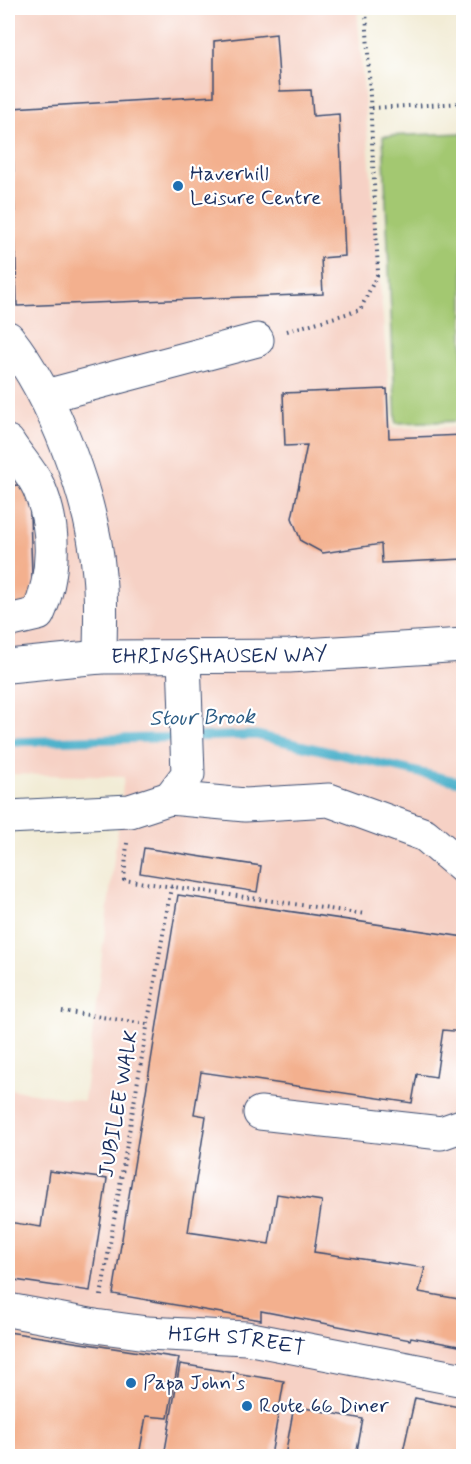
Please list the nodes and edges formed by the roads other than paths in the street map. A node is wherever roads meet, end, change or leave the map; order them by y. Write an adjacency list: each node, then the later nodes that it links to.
1 (8, 338): 3 (street, EHRINGSHAUSEN WAY)
2 (257, 340): 3 (street)
3 (46, 396): 7 (street, EHRINGSHAUSEN WAY)
4 (8, 442): 5 (street)
5 (8, 621)
6 (464, 645): 8 (street, EHRINGSHAUSEN WAY)
7 (100, 657): 8 (street, EHRINGSHAUSEN WAY); 9 (street)
8 (184, 658): 10 (street)
9 (8, 666)
10 (179, 786): 11 (street); 12 (street)
11 (8, 817)
12 (464, 868)
13 (260, 1113): 14 (street)
14 (464, 1125)
15 (8, 1310): 16 (street, HIGH STREET)
16 (464, 1380)

